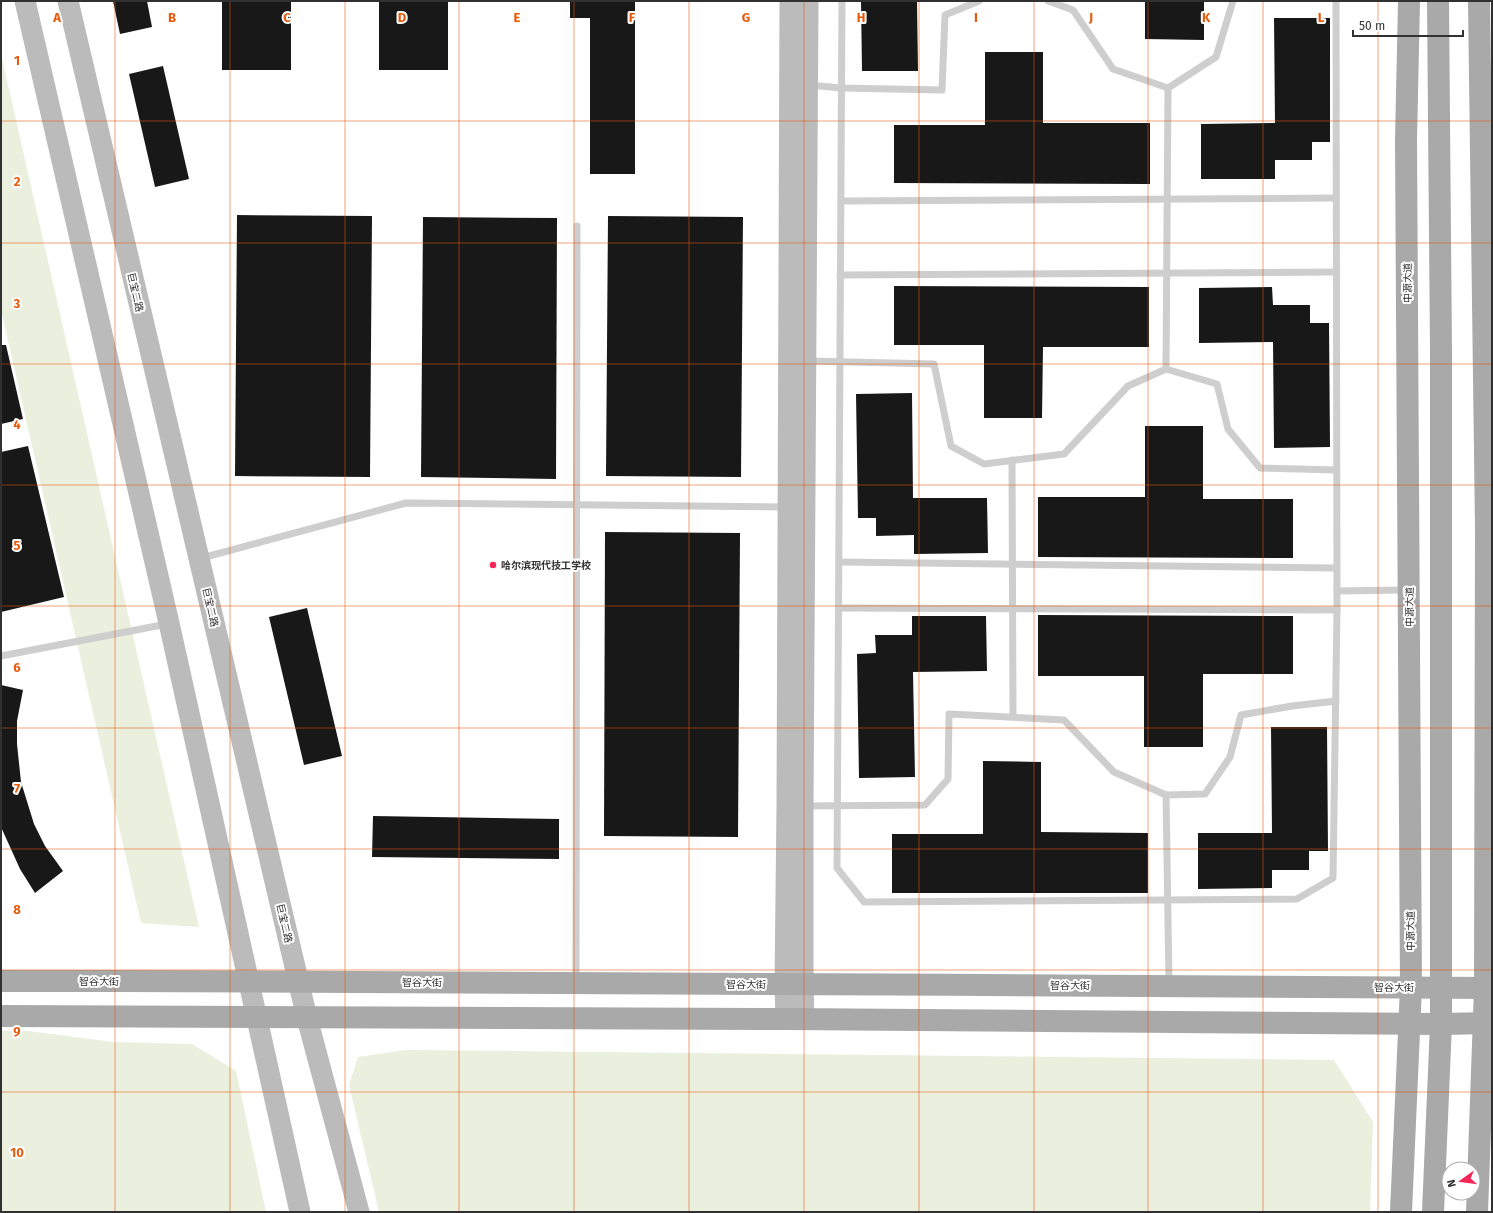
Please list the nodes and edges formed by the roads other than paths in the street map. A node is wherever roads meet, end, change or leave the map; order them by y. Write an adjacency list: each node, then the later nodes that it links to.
1 (25, 1): 39 (street)
2 (68, 1): 30 (street, 巨宝二路)
3 (790, 1): 13 (street)
4 (808, 1): 13 (street)
5 (842, 1): 14 (lane)
6 (978, 1): 14 (lane)
7 (1048, 1): 15 (lane)
8 (1233, 1): 15 (lane)
9 (1336, 1): 16 (lane)
10 (1409, 1): 53 (main road, 中源大道)
11 (1438, 1): 54 (main road)
12 (1479, 1): 55 (main road)
13 (798, 84): 14 (lane); 23 (street)
14 (841, 88): 18 (lane)
15 (1168, 88): 17 (lane)
16 (1336, 198): 17 (lane); 20 (lane)
17 (1168, 199): 18 (lane); 21 (lane)
18 (841, 201): 22 (lane)
19 (577, 226): 28 (lane)
20 (1336, 272): 21 (lane); 27 (lane)
21 (1167, 273): 22 (lane); 25 (lane)
22 (840, 275): 24 (lane)
23 (797, 360): 24 (lane); 29 (street); 44 (street)
24 (840, 361): 26 (lane); 31 (lane)
25 (1166, 369): 26 (lane); 27 (lane)
26 (1012, 460): 32 (lane)
27 (1336, 470): 33 (lane)
28 (577, 505): 29 (lane); 30 (lane); 50 (lane)
29 (788, 507): 44 (street)
30 (199, 559): 49 (street, 巨宝二路)
31 (839, 562): 32 (lane); 36 (lane)
32 (1012, 564): 33 (lane); 37 (lane)
33 (1337, 568): 34 (lane)
34 (1337, 590): 35 (lane); 38 (lane)
35 (1402, 590)
36 (839, 608): 37 (lane); 45 (lane)
37 (1012, 609): 38 (lane); 42 (lane)
38 (1337, 610): 41 (lane)
39 (169, 624): 40 (lane); 48 (street)
40 (1, 656)
41 (1336, 701): 43 (lane); 46 (lane)
42 (1013, 717): 43 (lane); 45 (lane)
43 (1166, 795): 46 (lane)
44 (795, 806): 45 (lane); 51 (street)
45 (838, 806): 46 (lane)
46 (1168, 900): 52 (lane)
47 (1, 981): 48 (main road, 智谷大街)
48 (250, 981): 49 (main road, 智谷大街); 57 (street)
49 (299, 982): 50 (main road, 智谷大街); 58 (street, 巨宝二路)
50 (576, 983): 51 (main road, 智谷大街)
51 (794, 984): 52 (main road, 智谷大街); 59 (street)
52 (1170, 986): 53 (main road, 智谷大街)
53 (1411, 987): 54 (main road, 智谷大街); 61 (main road, 中源大道)
54 (1440, 987): 55 (main road, 智谷大街); 62 (main road)
55 (1489, 988): 60 (main road)
56 (1, 1016): 57 (main road)
57 (257, 1018): 58 (main road); 63 (street)
58 (307, 1018): 59 (main road); 64 (street, 巨宝二路)
59 (795, 1019): 61 (main road)
60 (1488, 1023): 62 (main road); 67 (main road)
61 (1410, 1024): 62 (main road); 65 (main road, 中源大道)
62 (1441, 1024): 66 (main road)
63 (300, 1212)
64 (359, 1212)
65 (1401, 1212)
66 (1433, 1212)
67 (1477, 1212)

